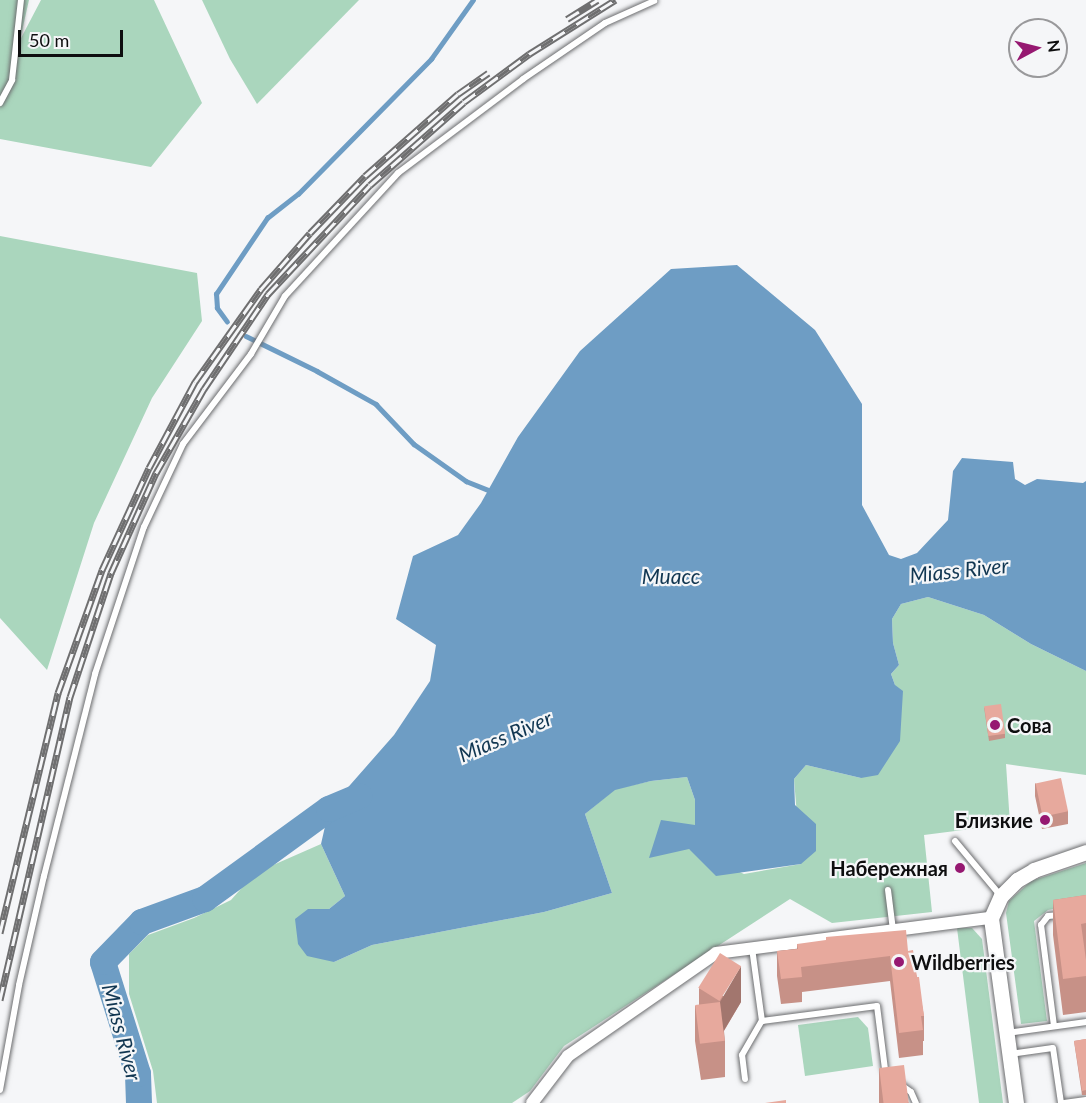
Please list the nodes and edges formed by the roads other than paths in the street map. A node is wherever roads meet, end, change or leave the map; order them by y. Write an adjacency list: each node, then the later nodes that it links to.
1 (21, 0): 3 (lane)
2 (654, 1): 20 (lane)
3 (0, 103)
4 (955, 841): 7 (lane)
5 (1086, 852): 7 (street)
6 (888, 890): 10 (lane)
7 (1000, 896): 9 (street)
8 (1067, 914): 14 (lane)
9 (991, 918): 10 (street); 15 (street)
10 (893, 930): 11 (street)
11 (752, 948): 12 (lane); 22 (street)
12 (762, 1021): 17 (lane); 18 (lane)
13 (1086, 1022): 14 (lane)
14 (1054, 1026): 15 (lane)
15 (1007, 1033): 16 (street)
16 (1010, 1054): 24 (street); 25 (lane)
17 (885, 1069)
18 (745, 1079)
19 (898, 1083): 23 (lane)
20 (0, 1090)
21 (1086, 1100): 25 (lane)
22 (534, 1102)
23 (916, 1103)
24 (1016, 1103)
25 (1062, 1103)

